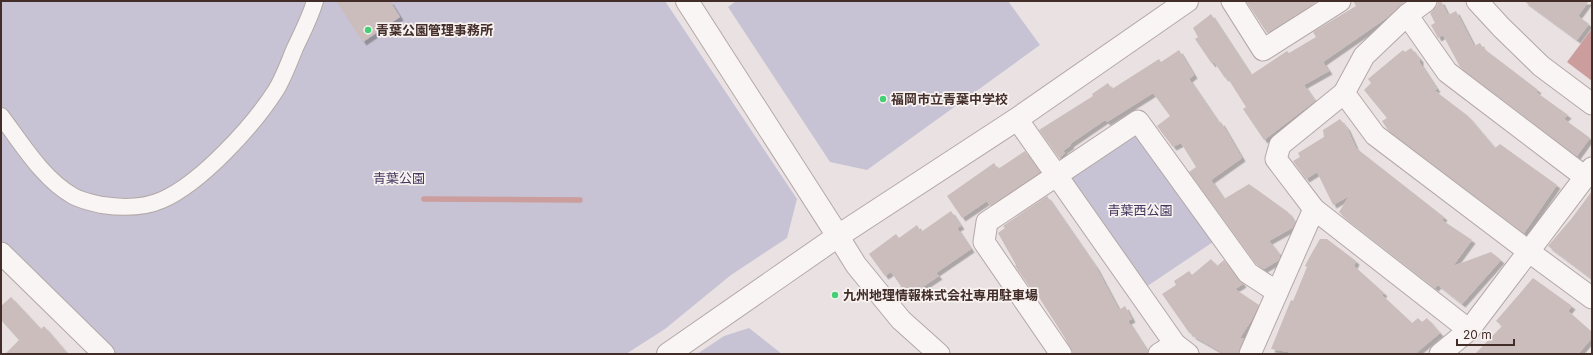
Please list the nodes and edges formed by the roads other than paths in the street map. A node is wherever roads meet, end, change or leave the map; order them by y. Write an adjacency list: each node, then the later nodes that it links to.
1 (315, 1): 11 (street)
2 (687, 1): 16 (street)
3 (1188, 1): 12 (street)
4 (1232, 1): 5 (street)
5 (1340, 1)
6 (1426, 1): 8 (street)
7 (1477, 1): 10 (street)
8 (1407, 15): 9 (street); 13 (street)
9 (1344, 93): 15 (street); 17 (street)
10 (1592, 104)
11 (1, 116)
12 (1017, 119): 14 (street); 16 (street)
13 (1589, 172): 17 (street)
14 (1057, 175): 19 (street); 22 (street); 26 (street)
15 (1314, 209): 19 (street); 21 (street)
16 (838, 236): 24 (street); 25 (street)
17 (1528, 251): 20 (street); 21 (street)
18 (1, 253): 23 (street)
19 (1277, 292): 27 (street)
20 (1592, 298)
21 (1469, 330): 28 (street)
22 (1174, 351)
23 (104, 354)
24 (668, 354)
25 (939, 354)
26 (1060, 354)
27 (1250, 354)
28 (1440, 354)

